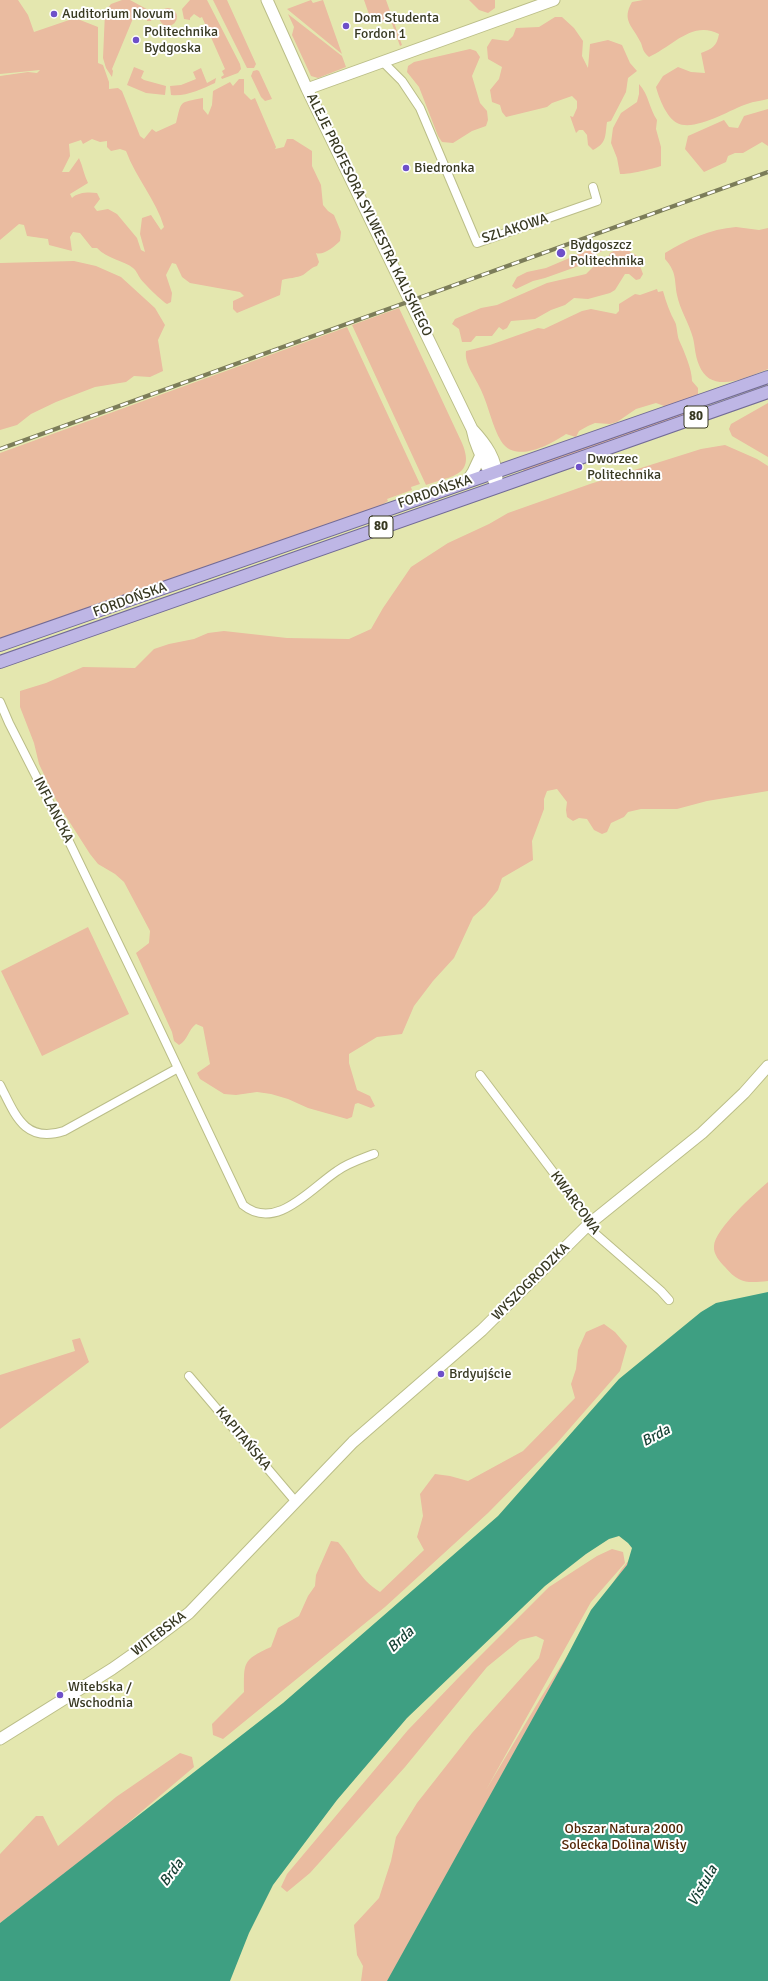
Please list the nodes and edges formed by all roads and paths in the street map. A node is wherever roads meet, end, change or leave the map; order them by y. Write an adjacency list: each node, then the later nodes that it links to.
1 (267, 0): 4 (street, ALEJE PROFESORA SYLWESTRA KALISKIEGO)
2 (554, 0): 3 (street)
3 (383, 62): 4 (street); 5 (street, SZLAKOWA)
4 (307, 89): 8 (street, ALEJE PROFESORA SYLWESTRA KALISKIEGO)
5 (592, 187)
6 (768, 377): 10 (main road, FORDOŃSKA / 80)
7 (768, 392): 12 (main road, FORDOŃSKA / 80)
8 (472, 429): 9 (street, ALEJE PROFESORA SYLWESTRA KALISKIEGO); 10 (street, ALEJE PROFESORA SYLWESTRA KALISKIEGO)
9 (480, 457): 10 (street, ALEJE PROFESORA SYLWESTRA KALISKIEGO); 11 (street)
10 (494, 472): 11 (main road, FORDOŃSKA / 80); 12 (street, ALEJE PROFESORA SYLWESTRA KALISKIEGO)
11 (467, 482): 13 (main road, FORDOŃSKA / 80)
12 (497, 486): 14 (main road, FORDOŃSKA / 80)
13 (0, 645)
14 (0, 662)
15 (0, 702): 17 (street, INFLANCKA)
16 (0, 715): 17 (street, INFLANCKA)
17 (9, 723): 19 (street, INFLANCKA)
18 (768, 1066): 23 (street, WYSZOGRODZKA)
19 (178, 1068): 21 (street); 22 (street, INFLANCKA)
20 (479, 1078): 23 (street, KWARCOWA)
21 (0, 1084)
22 (374, 1154)
23 (589, 1224): 24 (street, KWARCOWA); 26 (street, WYSZOGRODZKA)
24 (669, 1300)
25 (189, 1376): 26 (street, KAPITAŃSKA)
26 (296, 1502): 27 (street, WITEBSKA)
27 (0, 1739)

